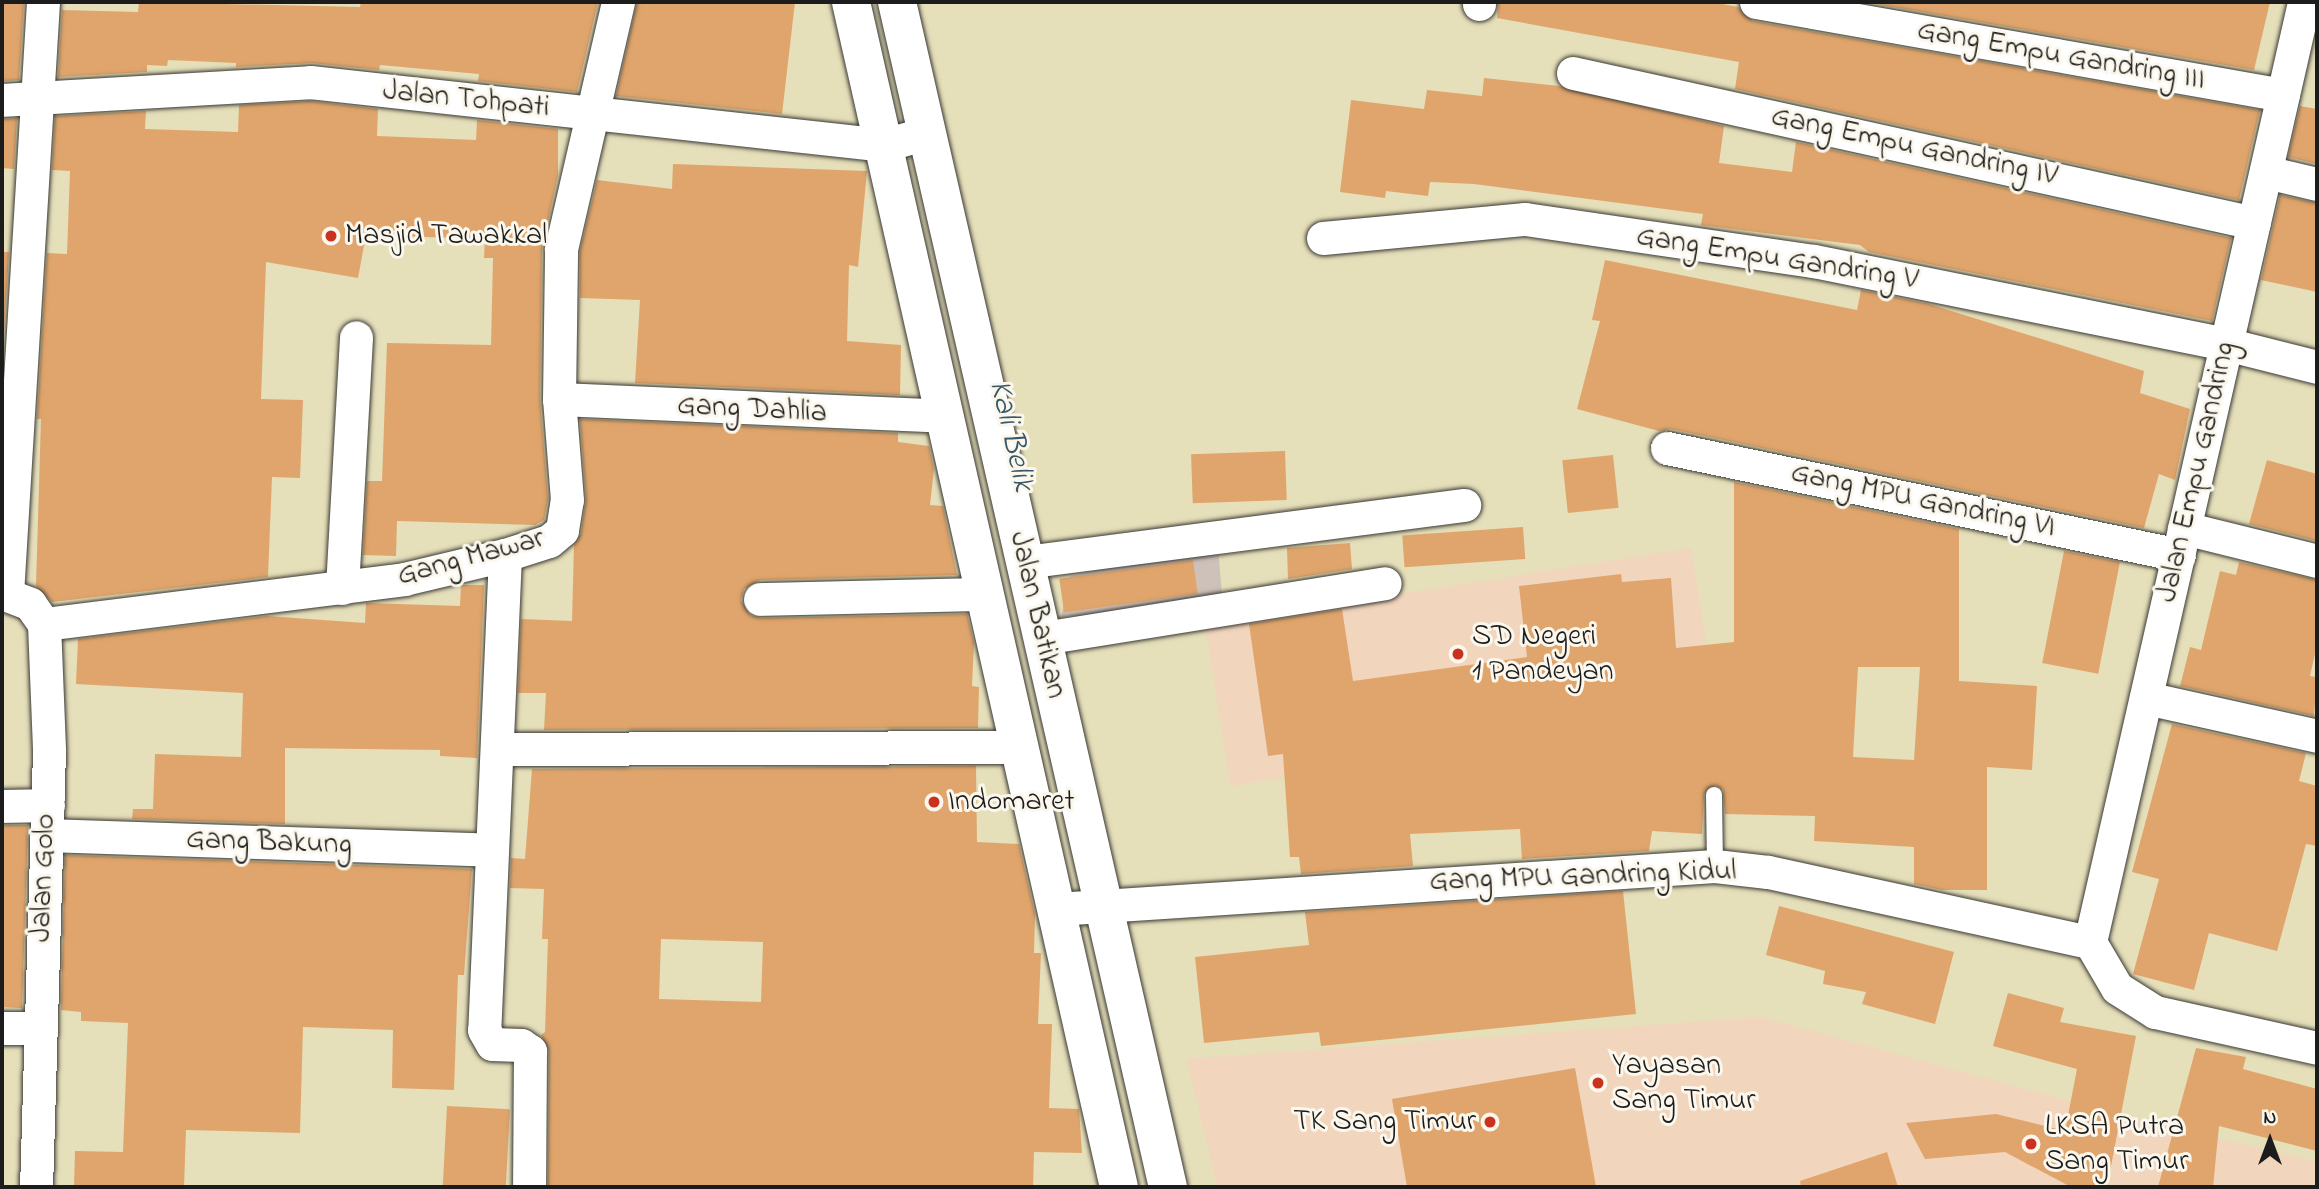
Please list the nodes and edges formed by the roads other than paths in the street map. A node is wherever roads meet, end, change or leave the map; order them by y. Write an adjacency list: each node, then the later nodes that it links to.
1 (43, 2): 9 (street)
2 (618, 2): 10 (street, Gang Mawar)
3 (852, 2): 12 (main road, Jalan Batikan)
4 (897, 2): 11 (main road, Jalan Batikan)
5 (1756, 2): 8 (street, Gang Empu Gandring III)
6 (2304, 2): 8 (street, Jalan Empu Gandring)
7 (1573, 73): 15 (street, Gang Empu Gandring IV)
8 (2283, 95): 13 (street, Jalan Empu Gandring)
9 (18, 100): 10 (street, Jalan Tohpati); 30 (street)
10 (590, 113): 12 (street, Jalan Tohpati); 20 (street, Gang Mawar)
11 (925, 134): 12 (street, Jalan Tohpati); 27 (main road, Jalan Batikan)
12 (886, 144): 21 (main road, Jalan Batikan)
13 (2266, 172): 14 (street); 15 (street, Jalan Empu Gandring)
14 (2317, 184)
15 (2254, 223): 18 (street, Jalan Empu Gandring)
16 (1324, 238): 18 (street, Gang Empu Gandring V)
17 (356, 337): 29 (street)
18 (2226, 344): 19 (street, Gang Empu Gandring V); 24 (street, Jalan Empu Gandring)
19 (2317, 367)
20 (559, 399): 21 (street, Gang Dahlia); 25 (street, Gang Mawar)
21 (945, 416): 31 (main road, Jalan Batikan)
22 (1667, 447): 24 (street, Gang MPU Gandring VI)
23 (1464, 505): 27 (street)
24 (2181, 541): 26 (street, Gang MPU Gandring VI); 35 (street, Jalan Empu Gandring)
25 (505, 555): 29 (street, Gang Mawar); 38 (street)
26 (2317, 561)
27 (1025, 562): 34 (main road, Jalan Batikan)
28 (1385, 583): 34 (street)
29 (342, 588): 33 (street, Gang Mawar)
30 (4, 594): 33 (street)
31 (985, 594): 32 (street); 37 (main road, Jalan Batikan)
32 (760, 599)
33 (44, 624): 41 (street, Jalan Golo)
34 (1042, 638): 44 (main road, Jalan Batikan)
35 (2146, 698): 36 (street); 46 (street, Jalan Empu Gandring)
36 (2317, 736)
37 (1019, 747): 38 (street); 45 (main road, Jalan Batikan)
38 (499, 749): 42 (street)
39 (1714, 795): 43 (lane)
40 (2, 806): 41 (street, Gang Bakung)
41 (47, 820): 42 (street, Gang Bakung); 48 (street, Jalan Golo)
42 (491, 850): 51 (street)
43 (1715, 866): 44 (street, Gang MPU Gandring Kidul); 46 (street, Gang MPU Gandring Kidul)
44 (1103, 904): 45 (street, Gang MPU Gandring Kidul); 53 (main road, Jalan Batikan)
45 (1056, 909): 52 (main road, Jalan Batikan)
46 (2090, 943): 49 (street)
47 (2, 1028): 48 (street)
48 (38, 1028): 50 (street, Jalan Golo)
49 (2317, 1048)
50 (36, 1187)
51 (529, 1187)
52 (1119, 1187)
53 (1168, 1187)

